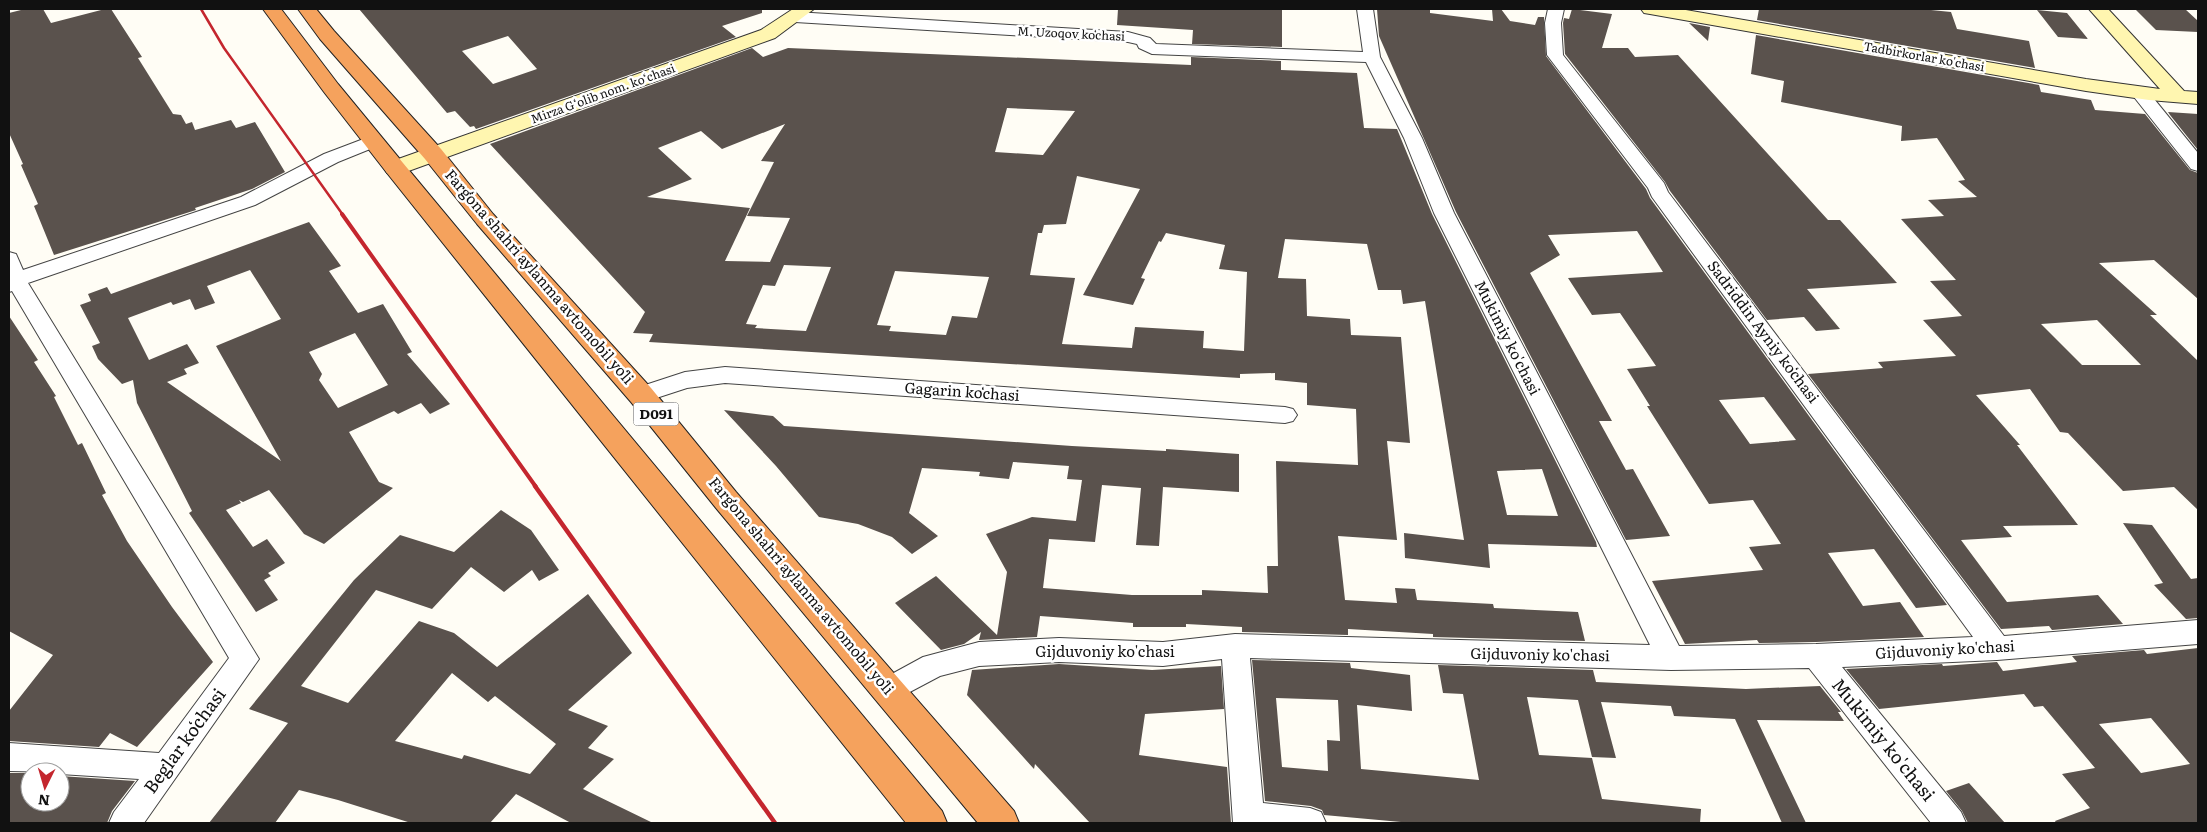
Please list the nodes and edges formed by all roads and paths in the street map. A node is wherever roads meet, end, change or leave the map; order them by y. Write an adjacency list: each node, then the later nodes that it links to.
1 (272, 9): 12 (highway, D091)
2 (307, 9): 13 (highway, Fargʻona shahri aylanma avtomobil yoʻli / D091)
3 (1365, 9): 8 (street, Mukimiy ko'chasi)
4 (1556, 9): 21 (street, Sadriddin Ayniy koʻchasi)
5 (1650, 9): 9 (street, Tadbirkorlar ko'chasi)
6 (2098, 9): 10 (street)
7 (800, 13): 8 (street, M. Uzoqov koʻchasi); 13 (street, Mirza G‘olib nom. ko‘chasi)
8 (1372, 57): 23 (street, Mukimiy ko'chasi)
9 (2140, 93): 10 (street, Tadbirkorlar ko'chasi); 14 (street)
10 (2178, 96): 11 (street, Tadbirkorlar ko'chasi)
11 (2198, 98)
12 (374, 141): 15 (highway, D091); 16 (street)
13 (433, 154): 15 (street, Mirza G‘olib nom. ko‘chasi); 17 (highway, Fargʻona shahri aylanma avtomobil yoʻli / D091)
14 (2198, 164)
15 (395, 168): 29 (highway, D091)
16 (11, 274): 26 (street, Beglar koʻchasi)
17 (641, 395): 18 (street, Gagarin koʻchasi); 24 (highway, Fargʻona shahri aylanma avtomobil yoʻli / D091)
18 (1285, 415)
19 (2198, 632): 21 (street, Gijduvoniy ko'chasi)
20 (1235, 646): 23 (street, Gijduvoniy ko'chasi); 24 (street, Gijduvoniy ko'chasi); 27 (street)
21 (1997, 648): 22 (street, Gijduvoniy ko'chasi)
22 (1816, 656): 23 (street, Gijduvoniy ko'chasi); 32 (street, Mukimiy ko'chasi)
23 (1671, 658)
24 (889, 690): 30 (highway, Fargʻona shahri aylanma avtomobil yoʻli / D091)
25 (9, 757): 26 (street)
26 (166, 767): 28 (street, Beglar koʻchasi)
27 (1249, 820): 31 (street)
28 (125, 823)
29 (929, 823)
30 (1001, 823)
31 (1310, 823)
32 (1950, 823)

